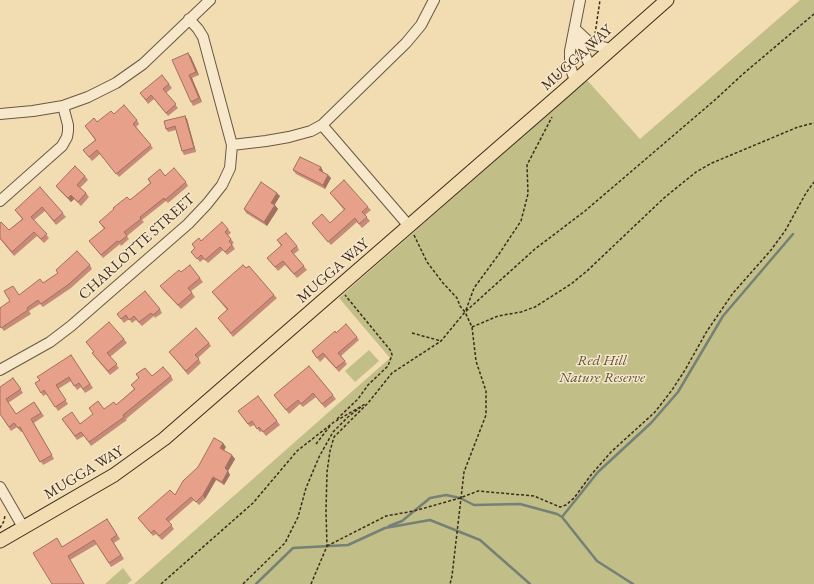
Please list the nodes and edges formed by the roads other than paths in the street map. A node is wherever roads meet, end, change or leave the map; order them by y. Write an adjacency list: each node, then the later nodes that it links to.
1 (210, 0): 5 (street)
2 (434, 0): 12 (street)
3 (580, 0): 6 (street)
4 (667, 0): 7 (main road, MUGGA WAY)
5 (189, 19): 10 (street); 13 (street, CHARLOTTE STREET)
6 (575, 29): 7 (street); 8 (street); 9 (street)
7 (611, 49): 8 (main road, MUGGA WAY)
8 (590, 68): 9 (main road, MUGGA WAY)
9 (576, 80): 15 (main road, MUGGA WAY)
10 (63, 106): 11 (street); 14 (street)
11 (0, 114)
12 (322, 125): 13 (street); 15 (street)
13 (232, 145): 16 (street, CHARLOTTE STREET)
14 (0, 201)
15 (409, 226): 18 (main road, MUGGA WAY)
16 (0, 370)
17 (0, 487): 18 (street)
18 (23, 527): 19 (main road, MUGGA WAY)
19 (0, 541)

